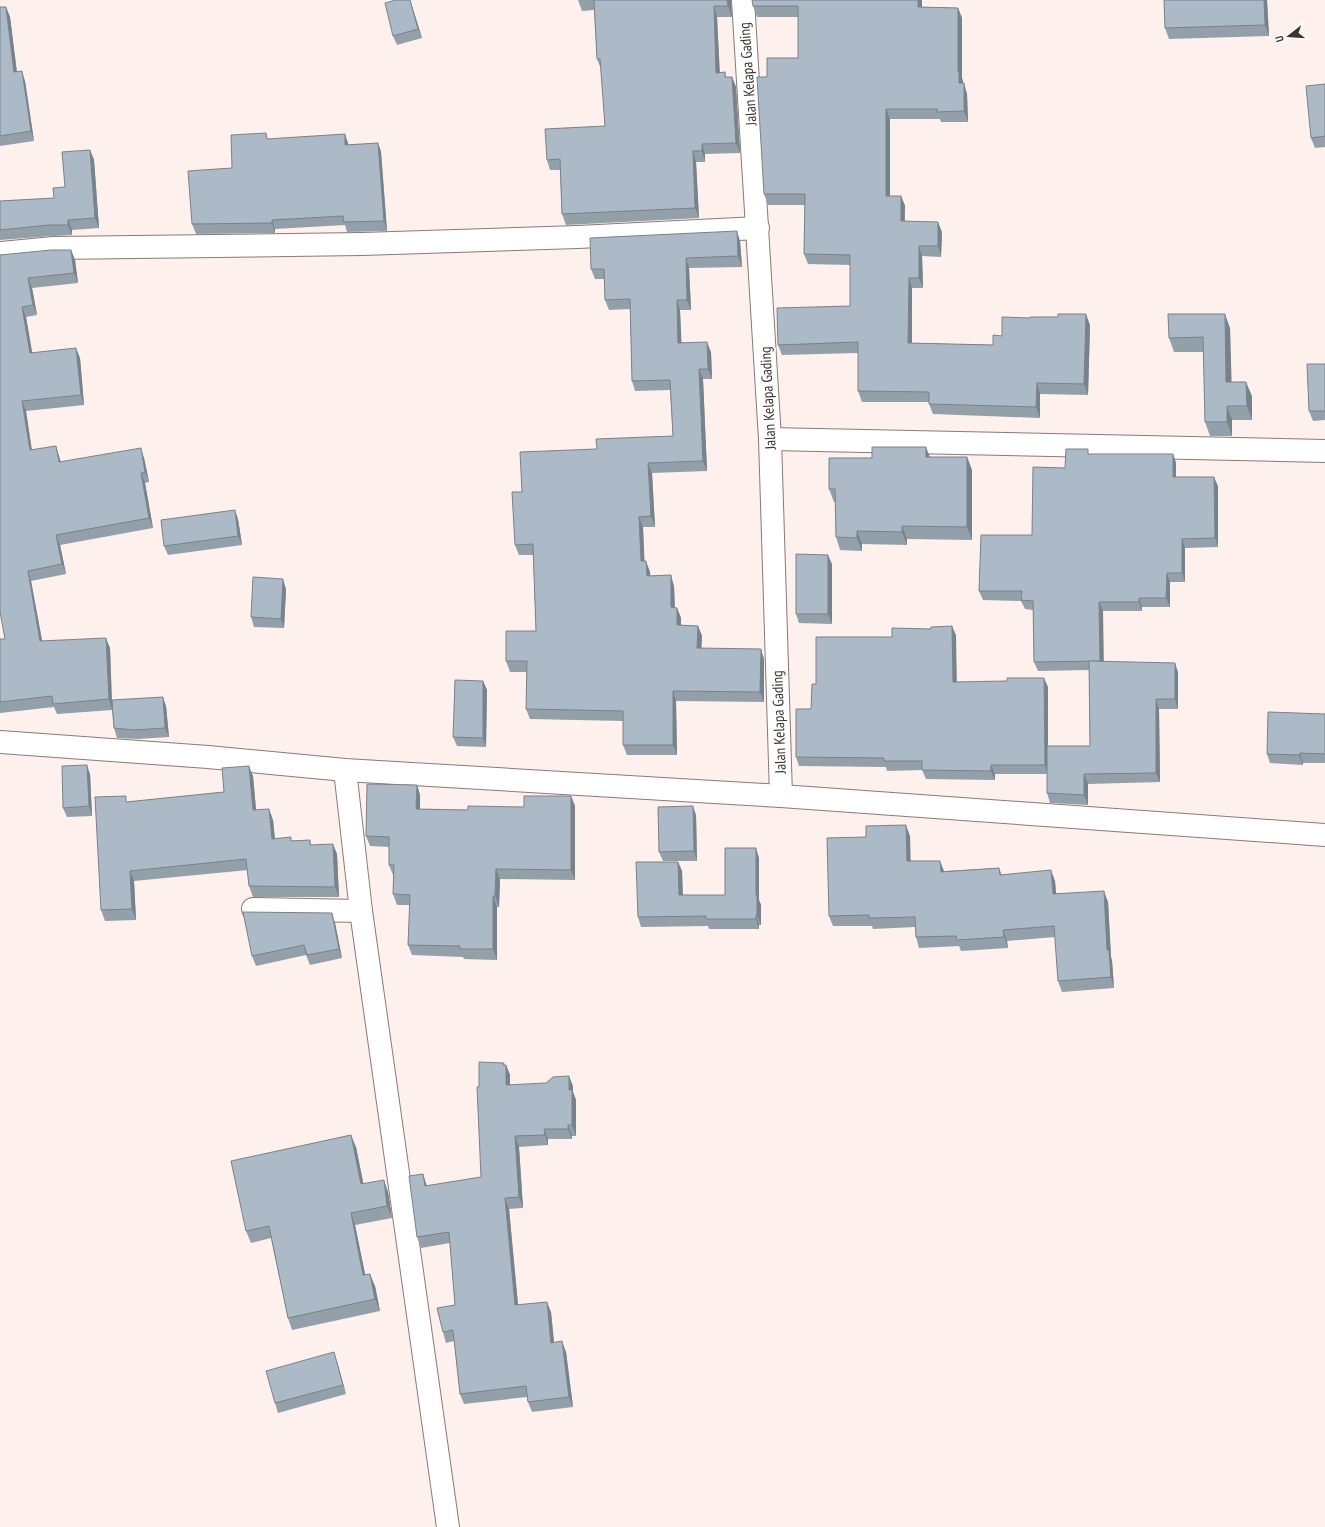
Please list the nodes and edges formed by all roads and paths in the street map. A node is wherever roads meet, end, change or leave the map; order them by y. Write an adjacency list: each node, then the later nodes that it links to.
1 (743, 0): 2 (street, Jalan Kelapa Gading)
2 (758, 228): 3 (street); 4 (street, Jalan Kelapa Gading)
3 (0, 253)
4 (770, 439): 5 (street); 8 (street, Jalan Kelapa Gading)
5 (1325, 451)
6 (0, 742): 7 (street)
7 (346, 770): 8 (street); 11 (street)
8 (781, 796): 9 (street)
9 (1325, 835)
10 (253, 909): 11 (street)
11 (361, 912): 12 (street)
12 (448, 1527)

